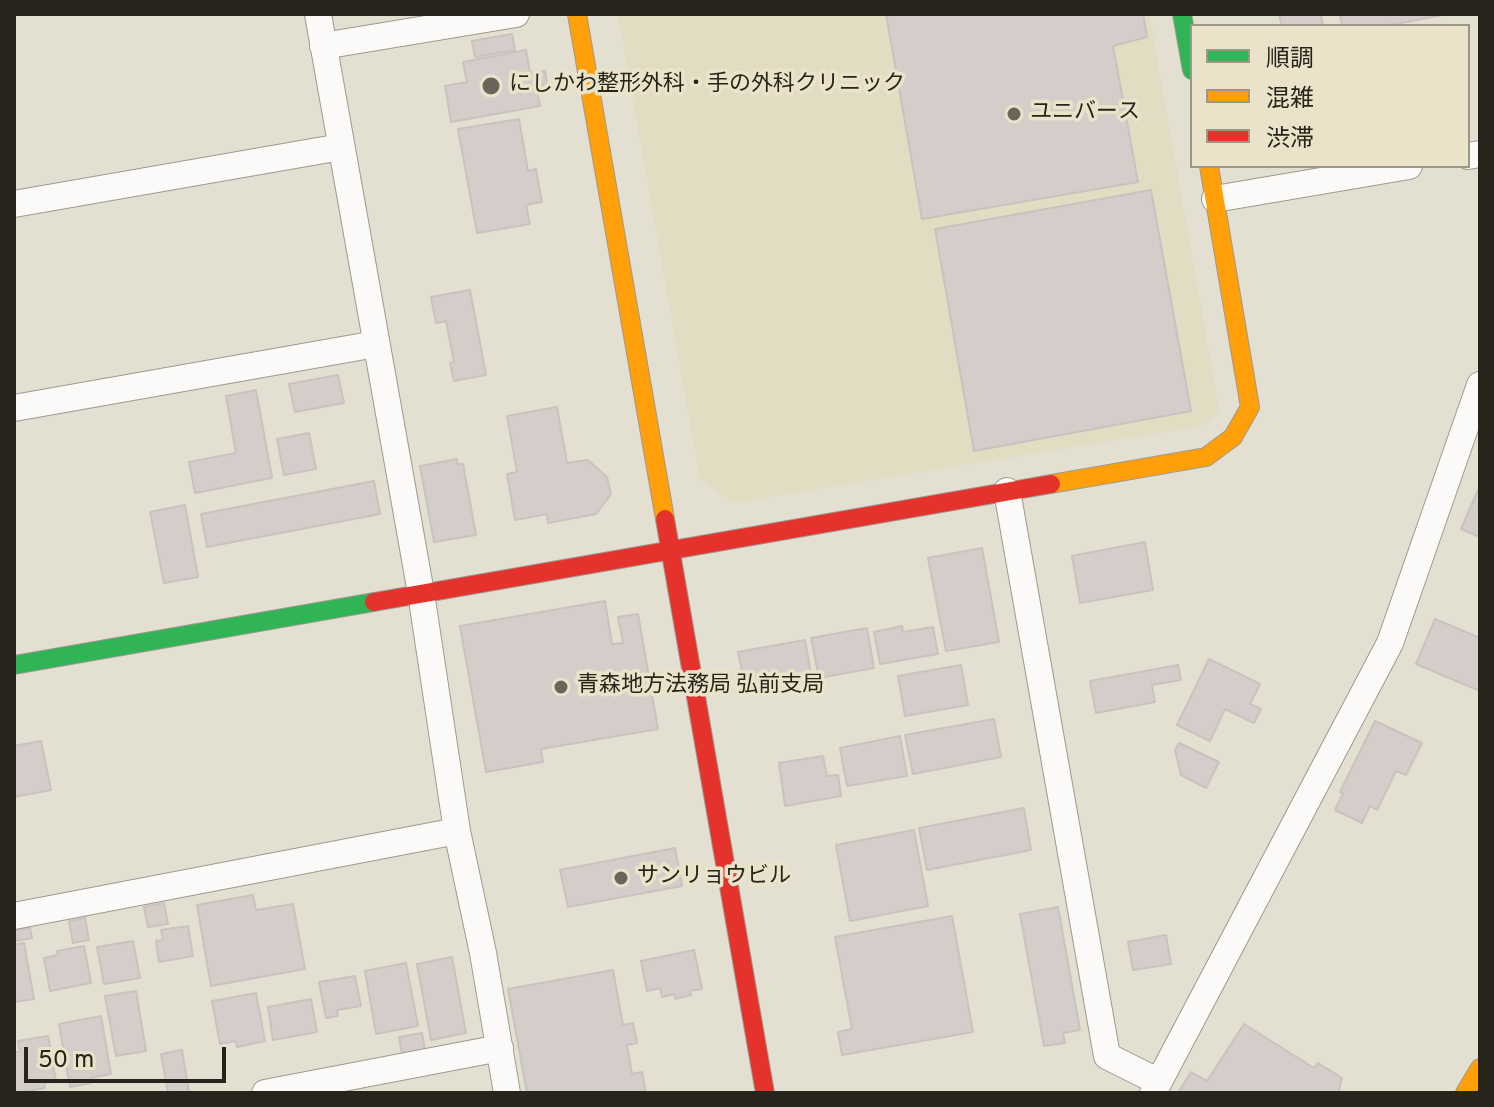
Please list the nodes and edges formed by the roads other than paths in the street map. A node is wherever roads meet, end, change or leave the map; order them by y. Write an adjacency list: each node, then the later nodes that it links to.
1 (318, 14): 5 (street)
2 (516, 14): 5 (street)
3 (577, 14): 16 (main road)
4 (1182, 14): 6 (main road)
5 (323, 46): 7 (street)
6 (1190, 59)
7 (341, 147): 11 (street); 12 (street)
8 (1209, 168): 10 (main road)
9 (1397, 168): 10 (street)
10 (1215, 199): 15 (main road)
11 (14, 204)
12 (376, 344): 14 (street); 17 (street)
13 (1480, 385): 23 (street)
14 (14, 408)
15 (1007, 491): 16 (main road); 23 (street)
16 (670, 550): 17 (main road); 26 (main road)
17 (421, 593): 18 (main road); 19 (street)
18 (14, 665)
19 (457, 831): 20 (street); 21 (street)
20 (14, 916)
21 (500, 1048): 24 (street); 25 (street)
22 (1480, 1068): 27 (main road)
23 (1156, 1088)
24 (265, 1093)
25 (507, 1093)
26 (765, 1093)
27 (1465, 1093)

